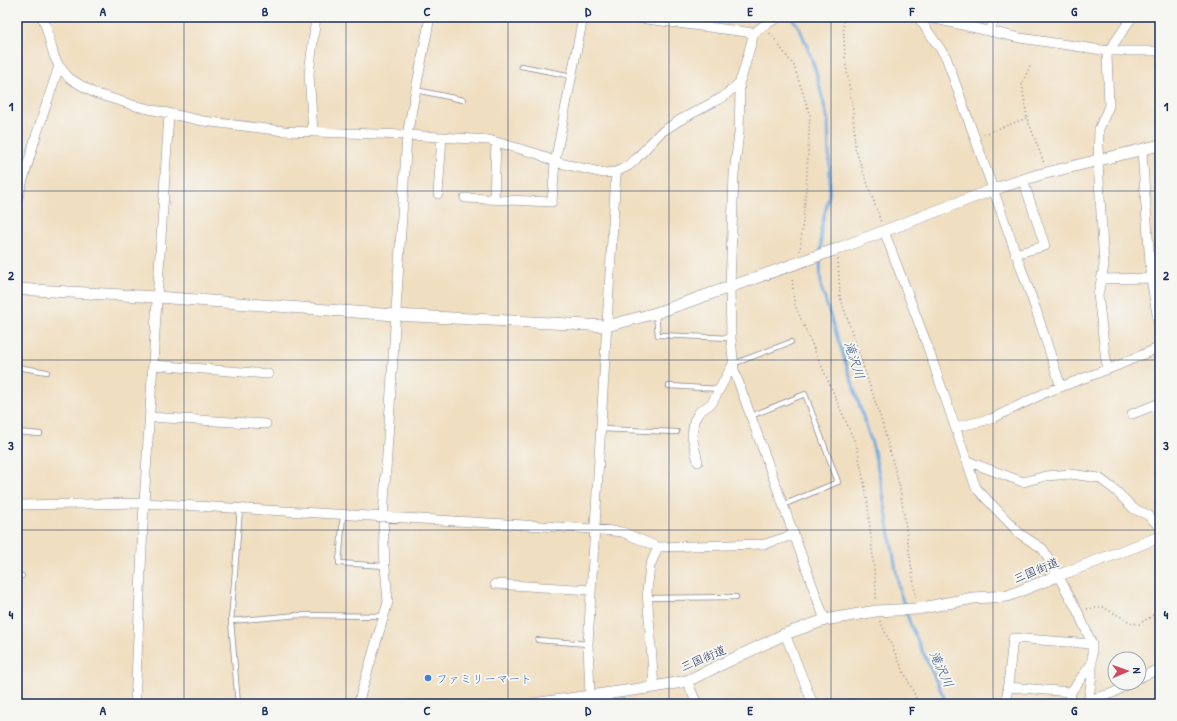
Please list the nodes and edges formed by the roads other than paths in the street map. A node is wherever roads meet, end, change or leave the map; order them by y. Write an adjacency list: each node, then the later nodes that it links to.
1 (42, 17): 16 (street)
2 (316, 17): 23 (street)
3 (430, 17): 20 (street)
4 (583, 17): 18 (street)
5 (632, 17): 13 (street)
6 (779, 17): 13 (street)
7 (918, 17): 33 (street)
8 (927, 17): 11 (street)
9 (995, 17): 12 (street)
10 (1132, 17): 14 (street)
11 (944, 19): 12 (street)
12 (990, 31): 14 (street)
13 (754, 33): 19 (street)
14 (1109, 51): 15 (street); 29 (street)
15 (1160, 51)
16 (59, 66): 22 (street); 36 (street)
17 (521, 66): 18 (lane)
18 (572, 76): 30 (street)
19 (739, 83): 31 (street); 42 (street)
20 (416, 90): 21 (lane); 24 (street)
21 (463, 100)
22 (169, 114): 23 (street); 44 (street)
23 (313, 132): 24 (street)
24 (407, 135): 25 (street); 46 (street)
25 (442, 137): 26 (street); 34 (street)
26 (496, 142): 30 (street); 37 (street)
27 (1160, 145): 28 (street)
28 (1142, 151): 29 (street); 41 (street)
29 (1098, 161): 32 (street); 40 (street)
30 (555, 162): 31 (street); 37 (street)
31 (616, 172): 47 (street)
32 (1023, 180): 33 (street); 39 (street)
33 (992, 190): 38 (street); 39 (street)
34 (438, 194)
35 (465, 198): 37 (street)
36 (17, 200)
37 (494, 200)
38 (884, 231): 42 (street); 66 (street)
39 (1015, 254): 59 (street)
40 (1101, 278): 41 (street); 55 (street)
41 (1151, 278): 48 (street)
42 (730, 286): 45 (street); 49 (street)
43 (17, 289): 44 (street)
44 (157, 297): 46 (street); 53 (street)
45 (656, 313): 47 (street); 49 (lane)
46 (395, 315): 47 (street); 78 (street)
47 (607, 326): 67 (street)
48 (1160, 333)
49 (731, 338): 52 (street)
50 (791, 342): 52 (lane)
51 (1160, 347): 55 (street)
52 (733, 364): 60 (street); 63 (street)
53 (153, 365): 57 (street); 64 (street)
54 (17, 367): 56 (lane)
55 (1107, 369): 59 (street)
56 (47, 372)
57 (268, 374)
58 (669, 386): 60 (lane)
59 (1061, 387): 66 (street)
60 (720, 389): 72 (street)
61 (1160, 403): 62 (street)
62 (1132, 414)
63 (750, 416): 75 (street); 75 (lane)
64 (149, 418): 65 (street); 73 (street)
65 (266, 424)
66 (956, 427): 71 (street)
67 (600, 429): 69 (lane); 80 (street)
68 (17, 432): 70 (lane)
69 (677, 432)
70 (40, 434)
71 (967, 461): 79 (street); 85 (street)
72 (698, 462)
73 (144, 503): 74 (street); 76 (street); 108 (street)
74 (17, 505)
75 (782, 506): 81 (street)
76 (240, 508): 77 (street); 92 (lane)
77 (343, 515): 78 (street); 84 (lane)
78 (383, 518): 80 (street); 84 (street)
79 (1160, 527)
80 (594, 529): 83 (street); 87 (street)
81 (793, 535): 83 (street); 91 (street)
82 (1160, 537): 85 (street, 三国街道)
83 (658, 547): 89 (street)
84 (385, 566): 90 (street)
85 (1057, 576): 91 (street, 三国街道); 96 (street)
86 (495, 584): 87 (street)
87 (591, 590): 95 (street)
88 (736, 597): 89 (lane)
89 (648, 598): 101 (street)
90 (385, 616): 92 (lane); 110 (street)
91 (825, 620): 93 (street, 三国街道)
92 (231, 621): 109 (lane)
93 (784, 634): 100 (street, 三国街道); 113 (street)
94 (538, 640): 95 (lane)
95 (588, 644): 105 (street)
96 (1092, 644): 97 (street); 102 (street)
97 (1092, 663): 104 (street); 107 (street)
98 (1154, 671): 99 (street)
99 (1147, 674)
100 (687, 681): 101 (street, 三国街道); 112 (street)
101 (654, 687): 106 (street, 三国街道)
102 (1008, 687): 104 (street); 114 (street)
103 (1116, 691): 107 (street)
104 (1071, 692): 115 (street)
105 (590, 696): 106 (street, 三国街道); 111 (street, 三国街道)
106 (607, 699)
107 (1088, 702)
108 (135, 704)
109 (238, 704)
110 (358, 704)
111 (533, 704)
112 (697, 704)
113 (813, 704)
114 (1006, 704)
115 (1070, 704)

